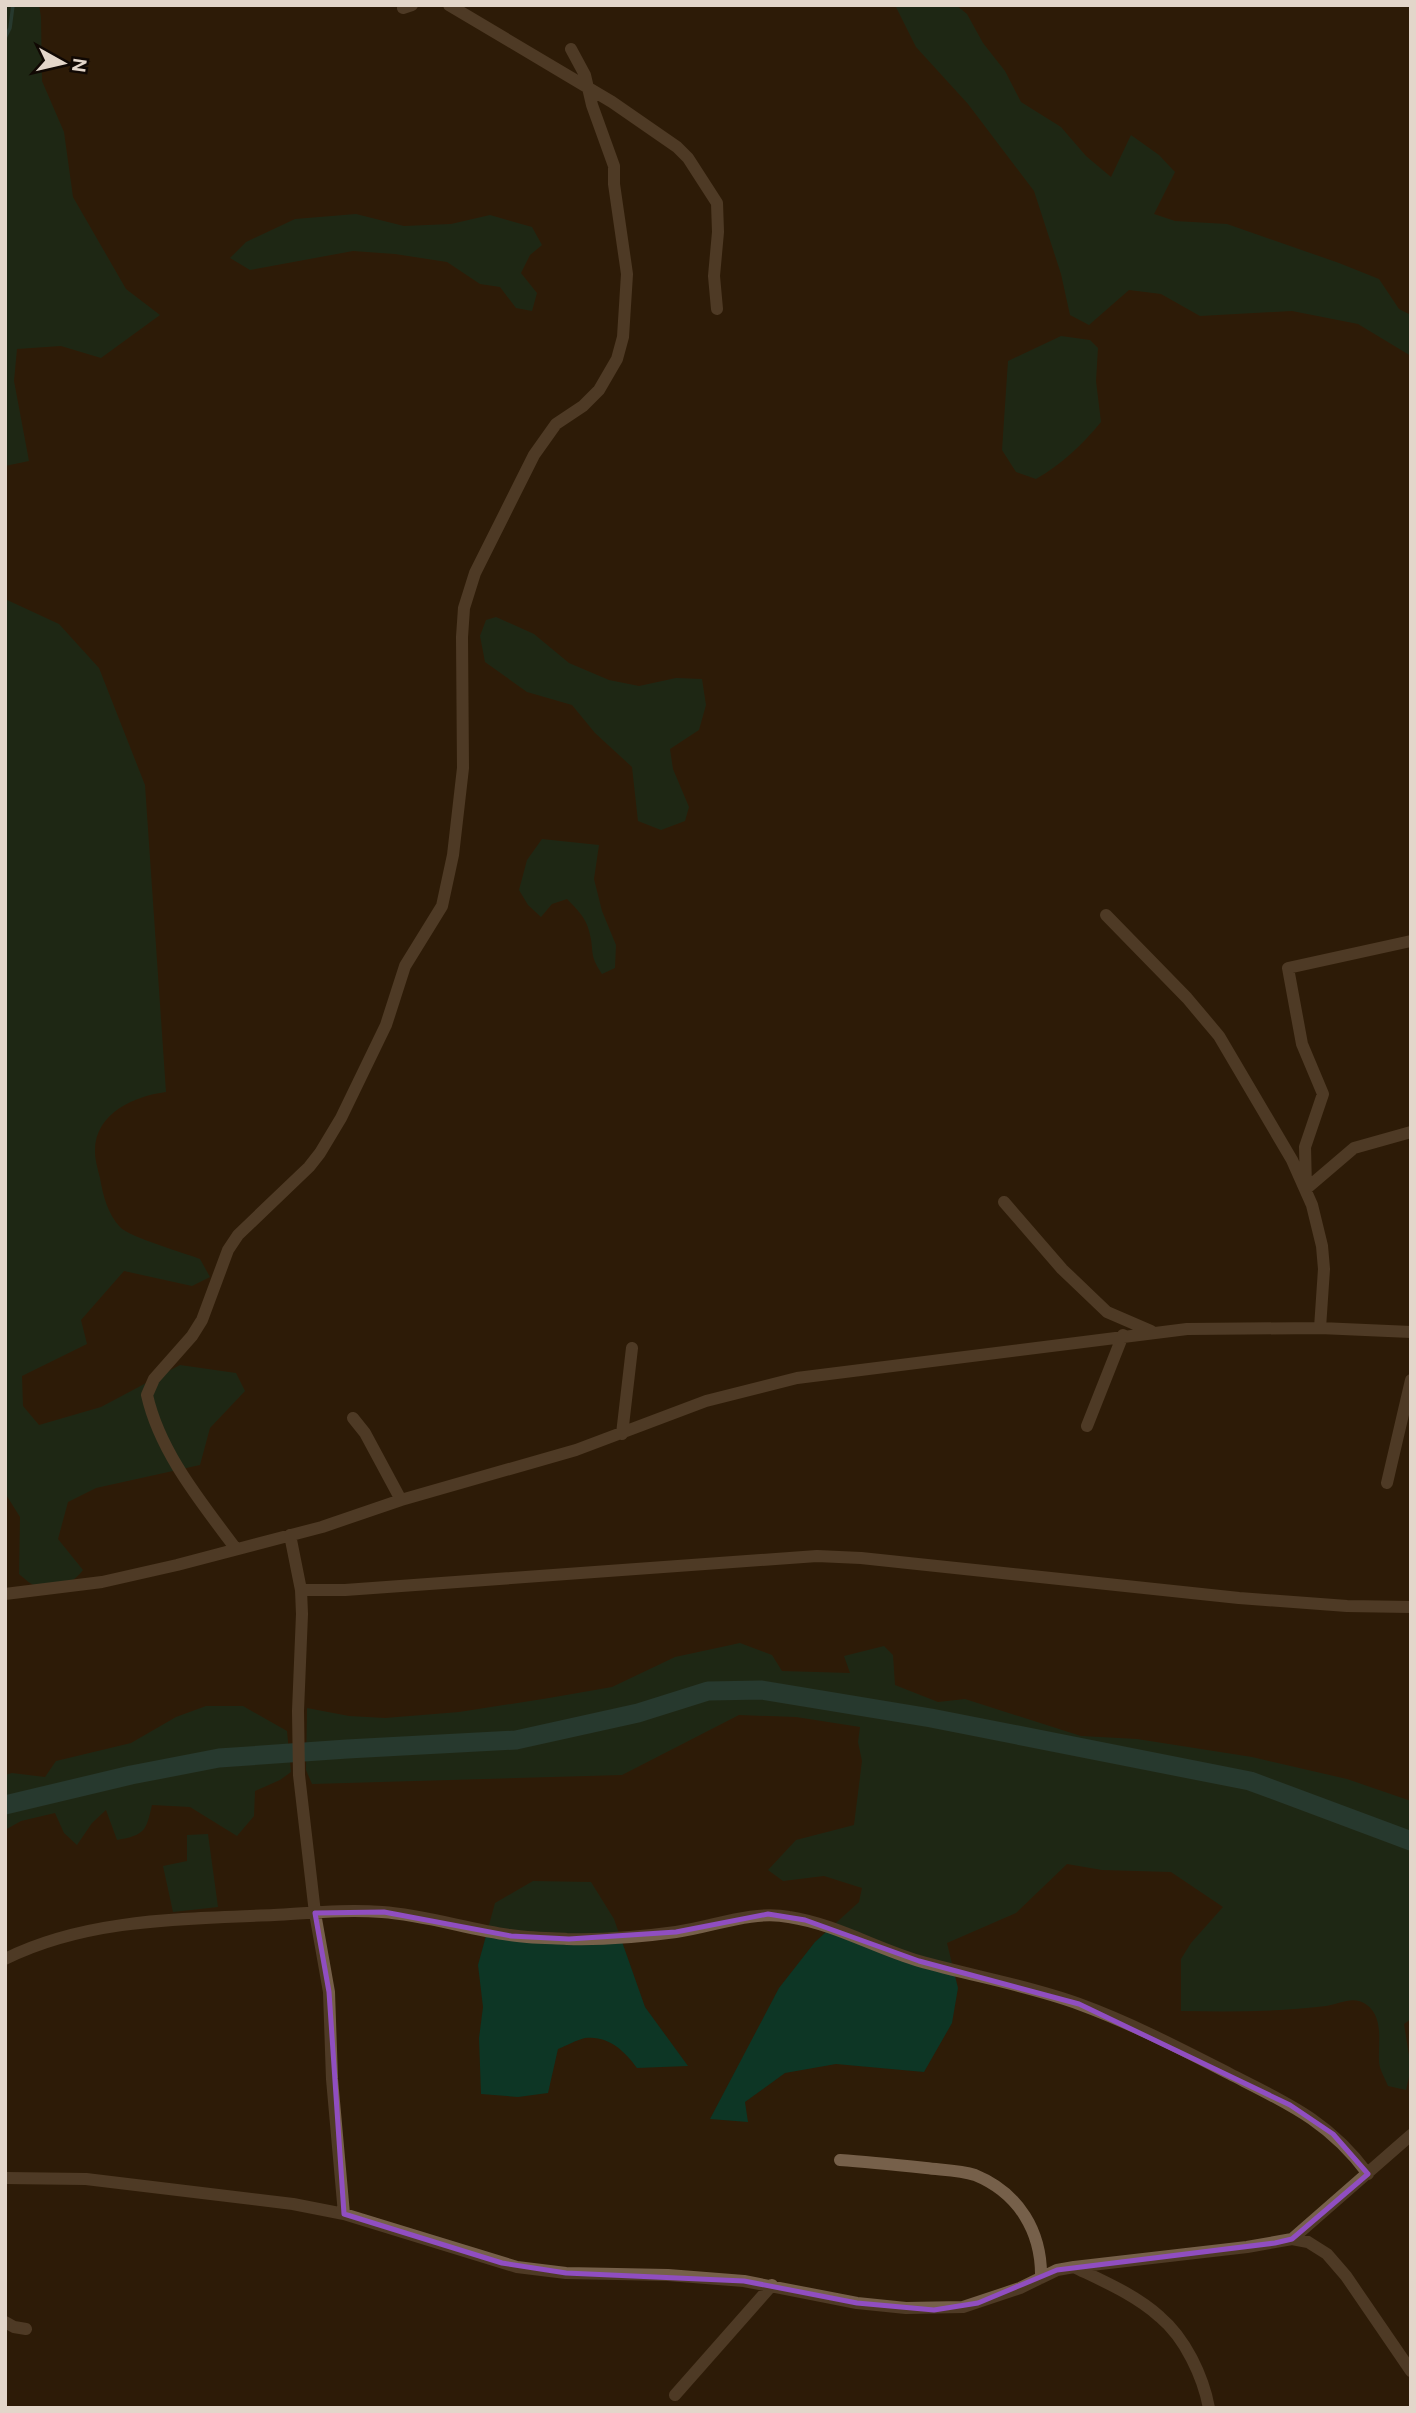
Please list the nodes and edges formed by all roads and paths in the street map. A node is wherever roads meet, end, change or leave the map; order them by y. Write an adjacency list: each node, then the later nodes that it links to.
1 (449, 5): 3 (street)
2 (571, 49): 3 (street)
3 (590, 89): 4 (street); 22 (street)
4 (717, 309)
5 (1106, 915): 8 (street)
6 (1411, 941): 8 (street)
7 (1411, 1132): 8 (street)
8 (1306, 1189): 10 (street)
9 (1004, 1202): 11 (street)
10 (1320, 1328): 11 (street); 12 (street)
11 (1152, 1332): 13 (street)
12 (1411, 1332)
13 (1123, 1335): 17 (street); 18 (street)
14 (632, 1348): 18 (street)
15 (1411, 1381): 19 (street)
16 (353, 1418): 20 (street)
17 (1087, 1426)
18 (622, 1434): 20 (street)
19 (1387, 1483)
20 (401, 1500): 21 (street)
21 (290, 1535): 22 (street); 23 (street)
22 (236, 1549): 24 (street)
23 (301, 1590): 25 (street); 26 (street)
24 (5, 1594)
25 (1411, 1607)
26 (315, 1913): 27 (street); 30 (street); 32 (street)
27 (5, 1959)
28 (1411, 2136): 30 (street)
29 (839, 2160): 35 (street)
30 (1368, 2174): 33 (street)
31 (5, 2178): 32 (street)
32 (344, 2214): 36 (street)
33 (1292, 2239): 34 (street); 39 (street)
34 (1074, 2267): 35 (street); 41 (street)
35 (1041, 2278): 36 (street)
36 (772, 2285): 40 (street)
37 (5, 2322): 38 (street)
38 (26, 2329)
39 (1411, 2371)
40 (675, 2395)
41 (1209, 2408)

